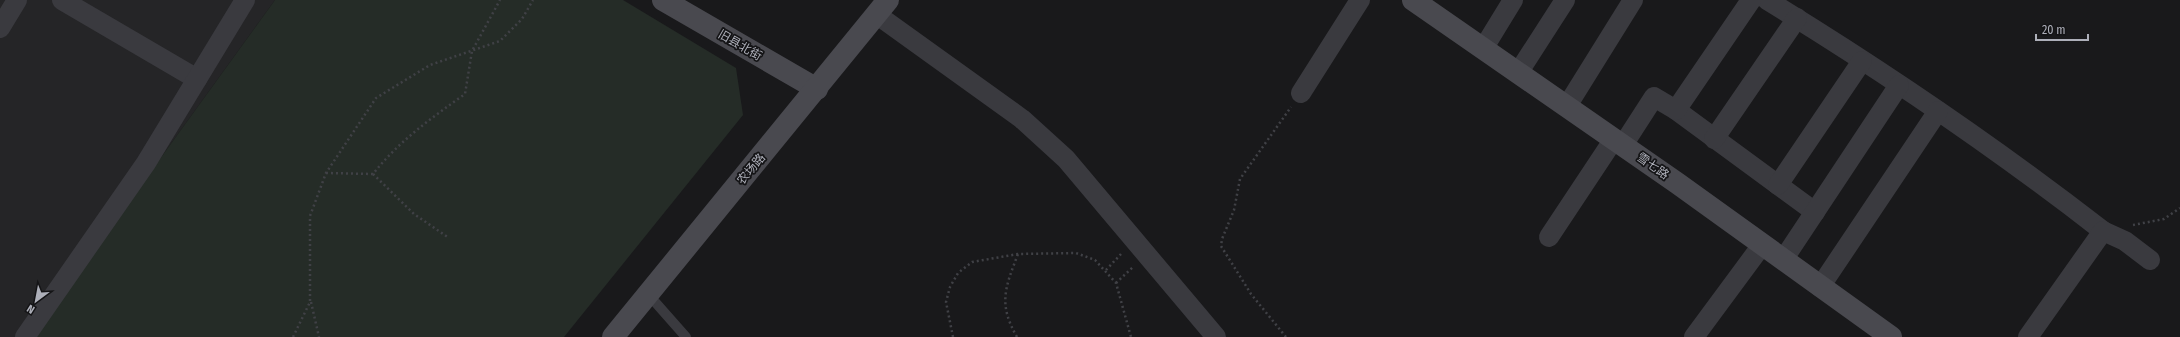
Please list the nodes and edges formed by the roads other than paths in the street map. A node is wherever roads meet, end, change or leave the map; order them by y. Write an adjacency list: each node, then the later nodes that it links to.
1 (17, 0): 14 (street)
2 (62, 0): 18 (street)
3 (663, 0): 20 (street, 旧县北街)
4 (1360, 0): 21 (street)
5 (1413, 0): 15 (street, 雪七路)
6 (1513, 0): 15 (street)
7 (1565, 0): 17 (street)
8 (1633, 0): 22 (street)
9 (1751, 0): 23 (street)
10 (1767, 0): 13 (street)
11 (239, 2): 18 (street)
12 (882, 7): 20 (street, 农场路); 39 (street)
13 (1797, 18): 16 (street); 25 (street)
14 (0, 28)
15 (1483, 49): 17 (street, 雪七路)
16 (1862, 61): 19 (street); 27 (street)
17 (1518, 73): 22 (street, 雪七路)
18 (197, 79): 36 (street)
19 (1899, 85): 24 (street); 28 (street)
20 (817, 89): 35 (street, 农场路)
21 (1301, 93)
22 (1567, 106): 26 (street, 雪七路)
23 (1676, 110): 25 (street); 26 (street)
24 (1938, 112): 29 (street); 34 (street)
25 (1714, 139): 27 (street)
26 (1618, 142): 30 (street); 31 (street, 雪七路)
27 (1778, 185): 28 (street)
28 (1815, 212): 32 (street)
29 (2104, 231): 33 (street); 42 (street)
30 (1549, 237)
31 (1762, 245): 32 (street, 雪七路); 40 (street)
32 (1783, 260): 34 (street, 雪七路)
33 (2150, 260)
34 (1820, 287): 41 (street, 雪七路)
35 (648, 294): 37 (street, 农场路); 38 (lane)
36 (26, 337)
37 (613, 337)
38 (686, 337)
39 (1216, 337)
40 (1694, 337)
41 (1891, 337)
42 (2028, 337)

